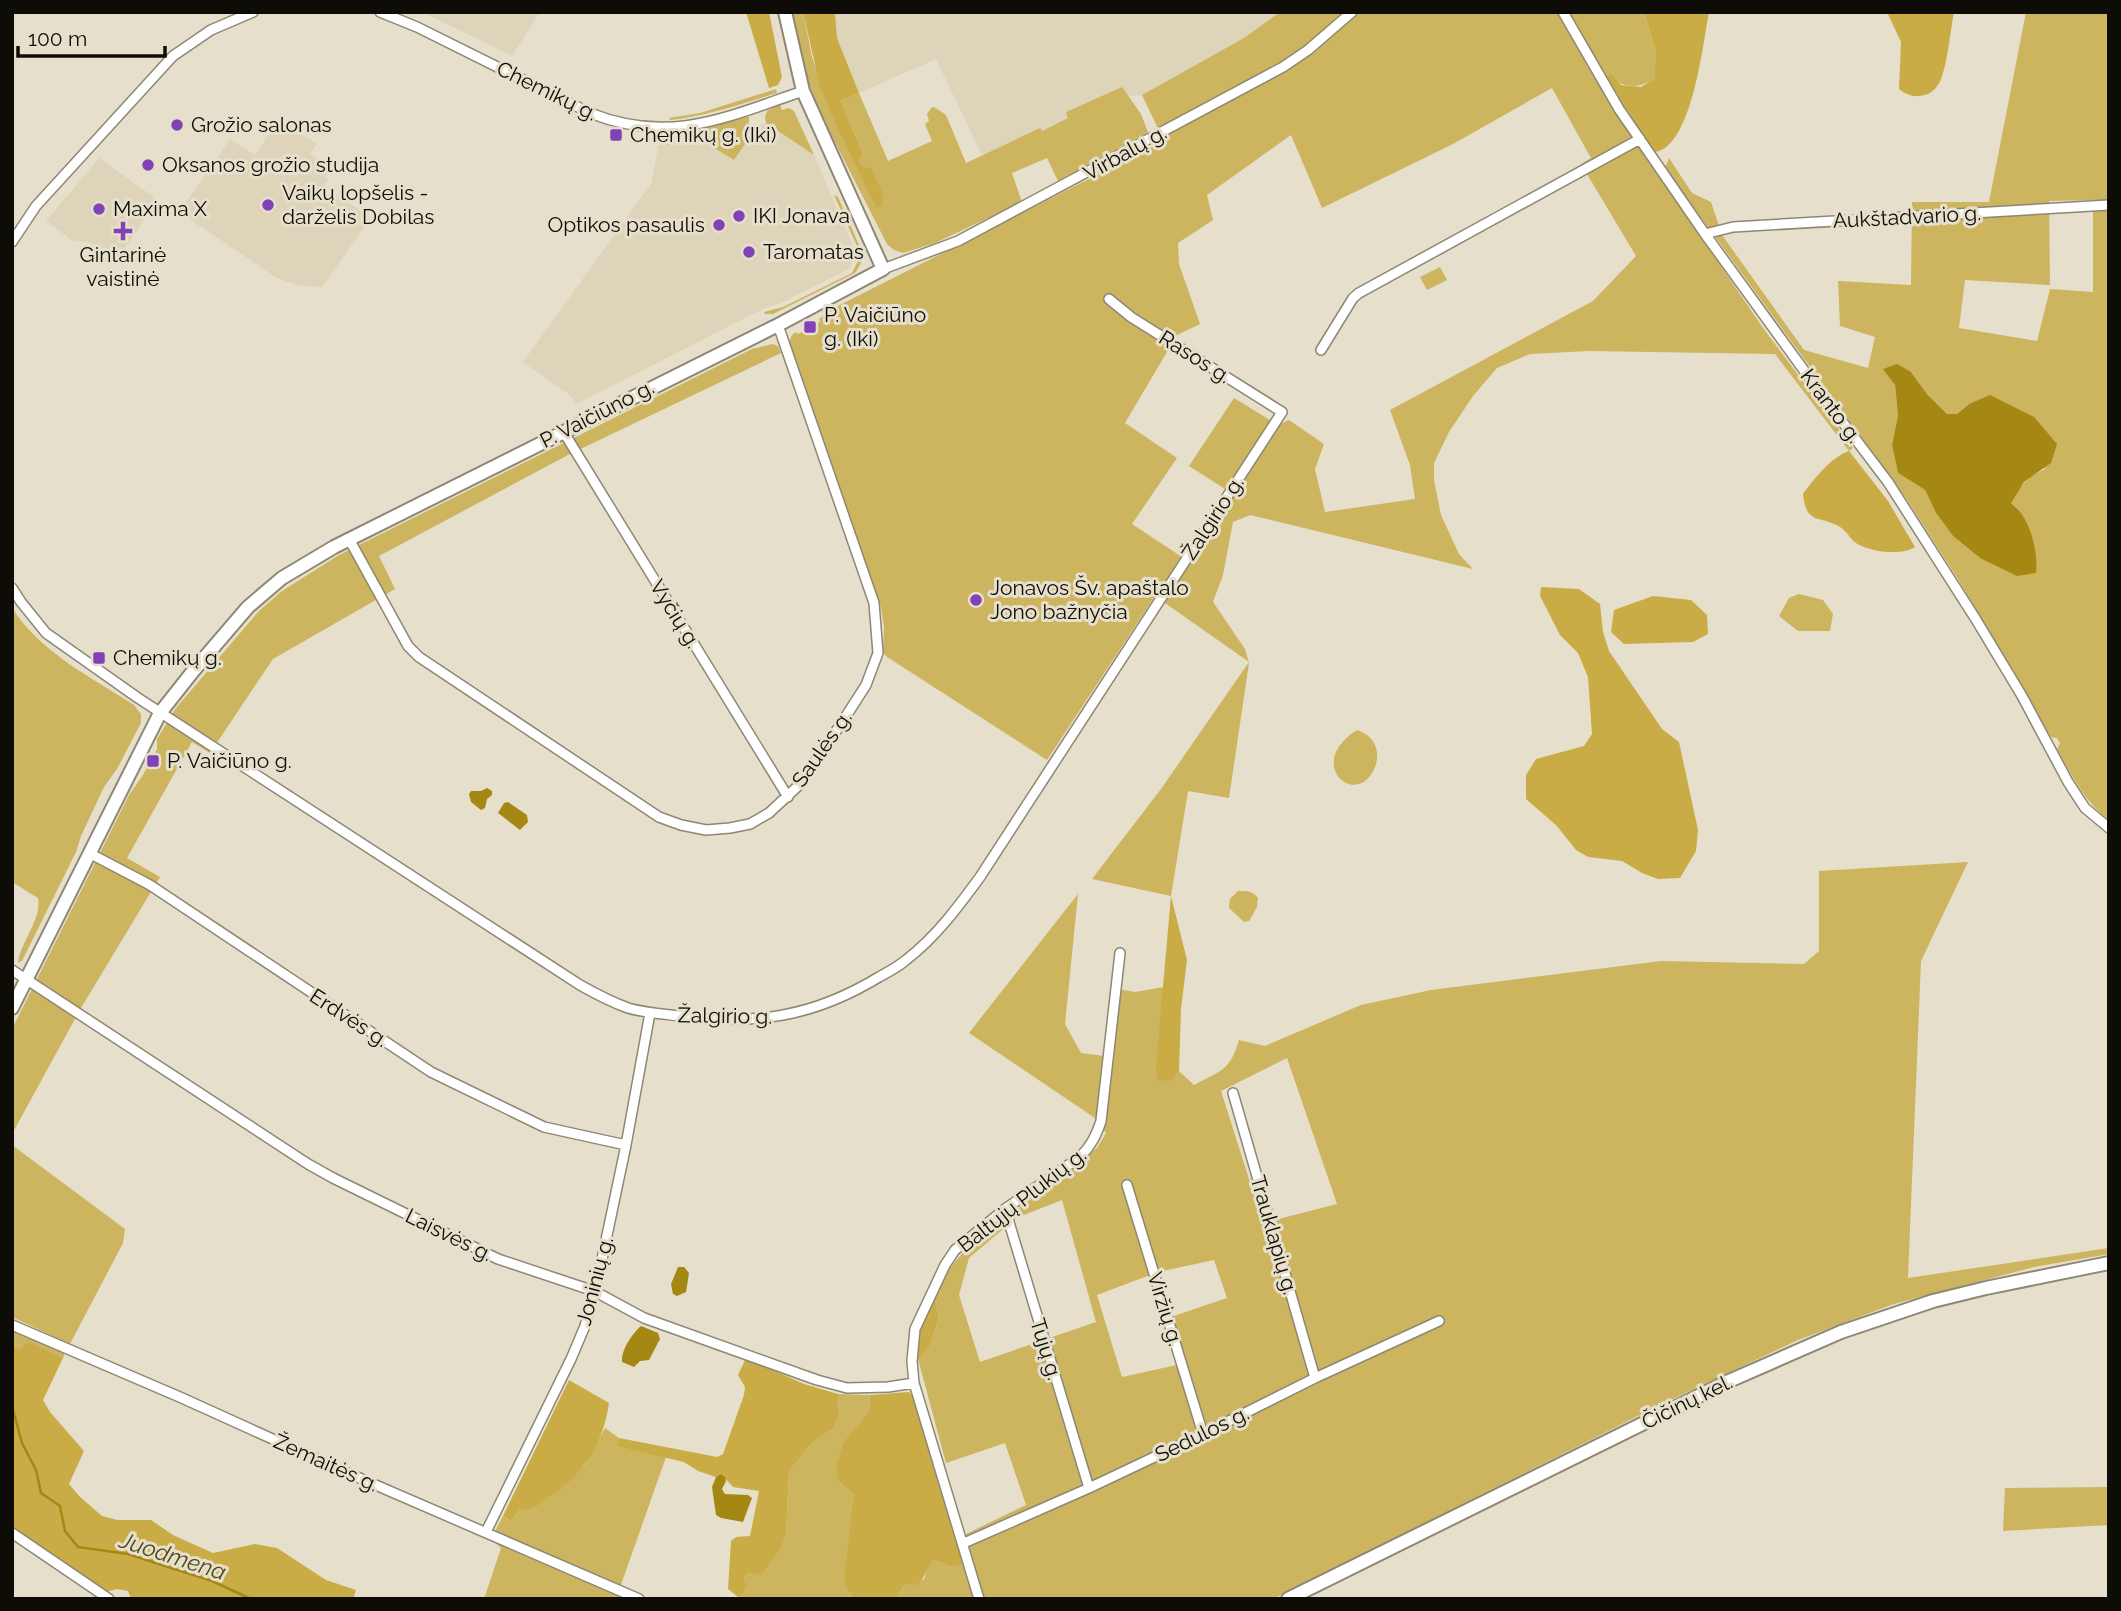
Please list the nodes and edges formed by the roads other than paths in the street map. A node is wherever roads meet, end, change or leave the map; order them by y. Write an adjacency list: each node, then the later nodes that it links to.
1 (253, 12): 10 (street)
2 (380, 12): 6 (street, Chemikų g.)
3 (785, 12): 6 (main road)
4 (1352, 12): 11 (street, Virbalų g.)
5 (1563, 12): 7 (street, Kranto g.)
6 (803, 91): 11 (main road)
7 (1640, 139): 9 (street, Kranto g.); 14 (street)
8 (2109, 205): 9 (street, Aukštadvario g.)
9 (1706, 234): 21 (street, Kranto g.)
10 (12, 242)
11 (883, 269): 13 (main road, P. Vaičiūno g.)
12 (1109, 299): 15 (street, Rasos g.)
13 (778, 324): 16 (main road, P. Vaičiūno g.); 20 (street, Saulės g.)
14 (1321, 350)
15 (1282, 412): 27 (street, Žalgirio g.)
16 (563, 431): 17 (main road, P. Vaičiūno g.); 20 (street, Vyčių g.)
17 (349, 539): 19 (main road, P. Vaičiūno g.); 20 (street, Saulės g.)
18 (12, 588): 19 (street)
19 (160, 713): 22 (main road, P. Vaičiūno g.); 27 (street, Žalgirio g.)
20 (788, 797)
21 (2109, 828)
22 (89, 853): 25 (main road, P. Vaičiūno g.); 29 (street, Erdvės g.)
23 (1120, 953): 31 (street, Baltųjų Plukių g.)
24 (12, 970): 25 (street, Laisvės g.)
25 (27, 980): 26 (main road, P. Vaičiūno g.); 33 (street, Laisvės g.)
26 (12, 1008)
27 (650, 1013): 29 (street, Joninių g.)
28 (1233, 1093): 36 (street, Trauklapių g.)
29 (626, 1145): 33 (street, Joninių g.)
30 (1127, 1185): 38 (street, Viržių g.)
31 (1005, 1209): 37 (street, Baltųjų Plukių g.); 39 (street, Tujų g.)
32 (2109, 1263): 46 (main road, Čičinų kel.)
33 (594, 1292): 37 (street, Laisvės g.); 40 (street, Joninių g.)
34 (1439, 1321): 36 (street, Sedulos g.)
35 (12, 1325): 40 (street, Žemaitės g.)
36 (1315, 1378): 38 (street, Sedulos g.)
37 (914, 1383): 42 (street, Baltųjų Plukių g.)
38 (1203, 1434): 39 (street, Sedulos g.)
39 (1089, 1488): 42 (street, Sedulos g.)
40 (486, 1532): 44 (street, Žemaitės g.)
41 (12, 1533): 43 (street)
42 (964, 1543): 45 (street, Baltųjų Plukių g.)
43 (109, 1599)
44 (639, 1599)
45 (979, 1599)
46 (1288, 1599)

